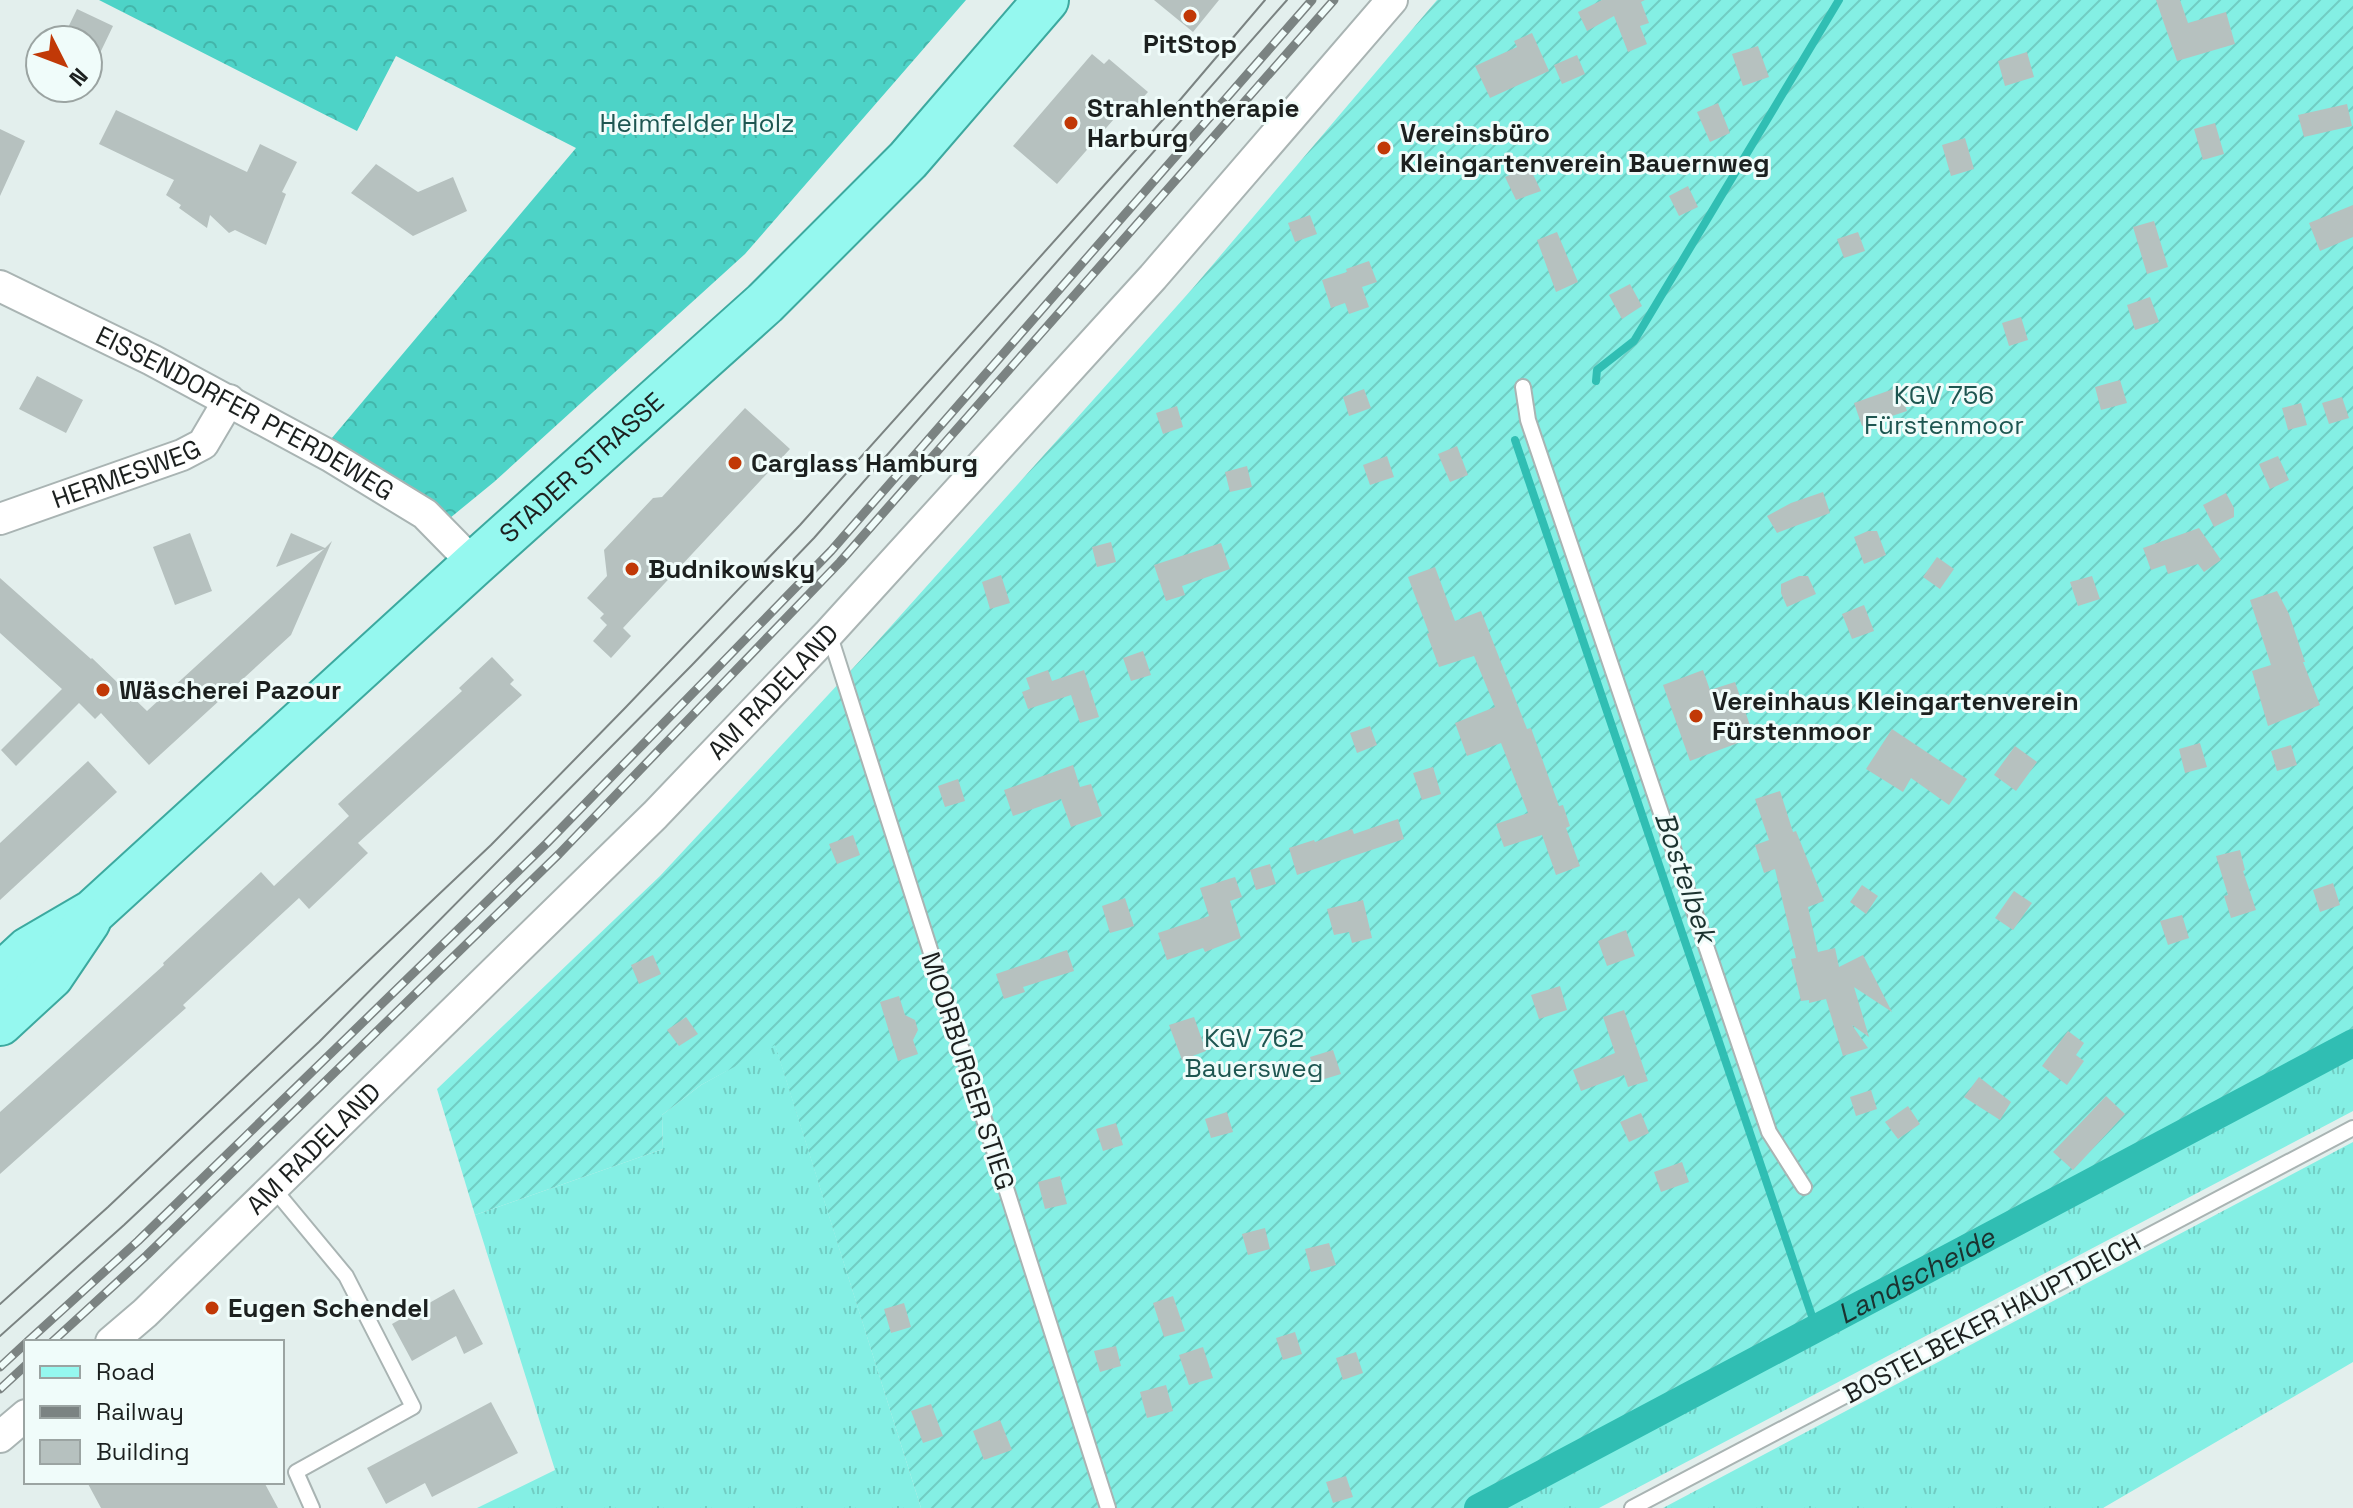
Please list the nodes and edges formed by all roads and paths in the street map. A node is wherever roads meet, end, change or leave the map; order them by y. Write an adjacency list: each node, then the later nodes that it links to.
1 (1046, 0): 7 (main road, STADER STRASSE)
2 (1392, 0): 8 (street, AM RADELAND)
3 (0, 286): 5 (street, EISSENDORFER PFERDEWEG)
4 (1523, 387): 13 (lane)
5 (229, 400): 6 (street, HERMESWEG); 7 (street, EISSENDORFER PFERDEWEG)
6 (0, 519)
7 (474, 564): 9 (main road, STADER STRASSE)
8 (829, 633): 14 (street, AM RADELAND); 19 (lane, MOORBURGER STIEG)
9 (93, 912): 10 (main road, STADER STRASSE); 11 (main road, STADER STRASSE)
10 (0, 976)
11 (0, 1023)
12 (2353, 1128): 20 (lane, BOSTELBEKER HAUPTDEICH)
13 (1804, 1187)
14 (273, 1188): 15 (street, AM RADELAND); 18 (lane)
15 (113, 1340)
16 (24, 1417): 17 (street)
17 (0, 1437)
18 (312, 1508)
19 (1108, 1508)
20 (1632, 1508)

